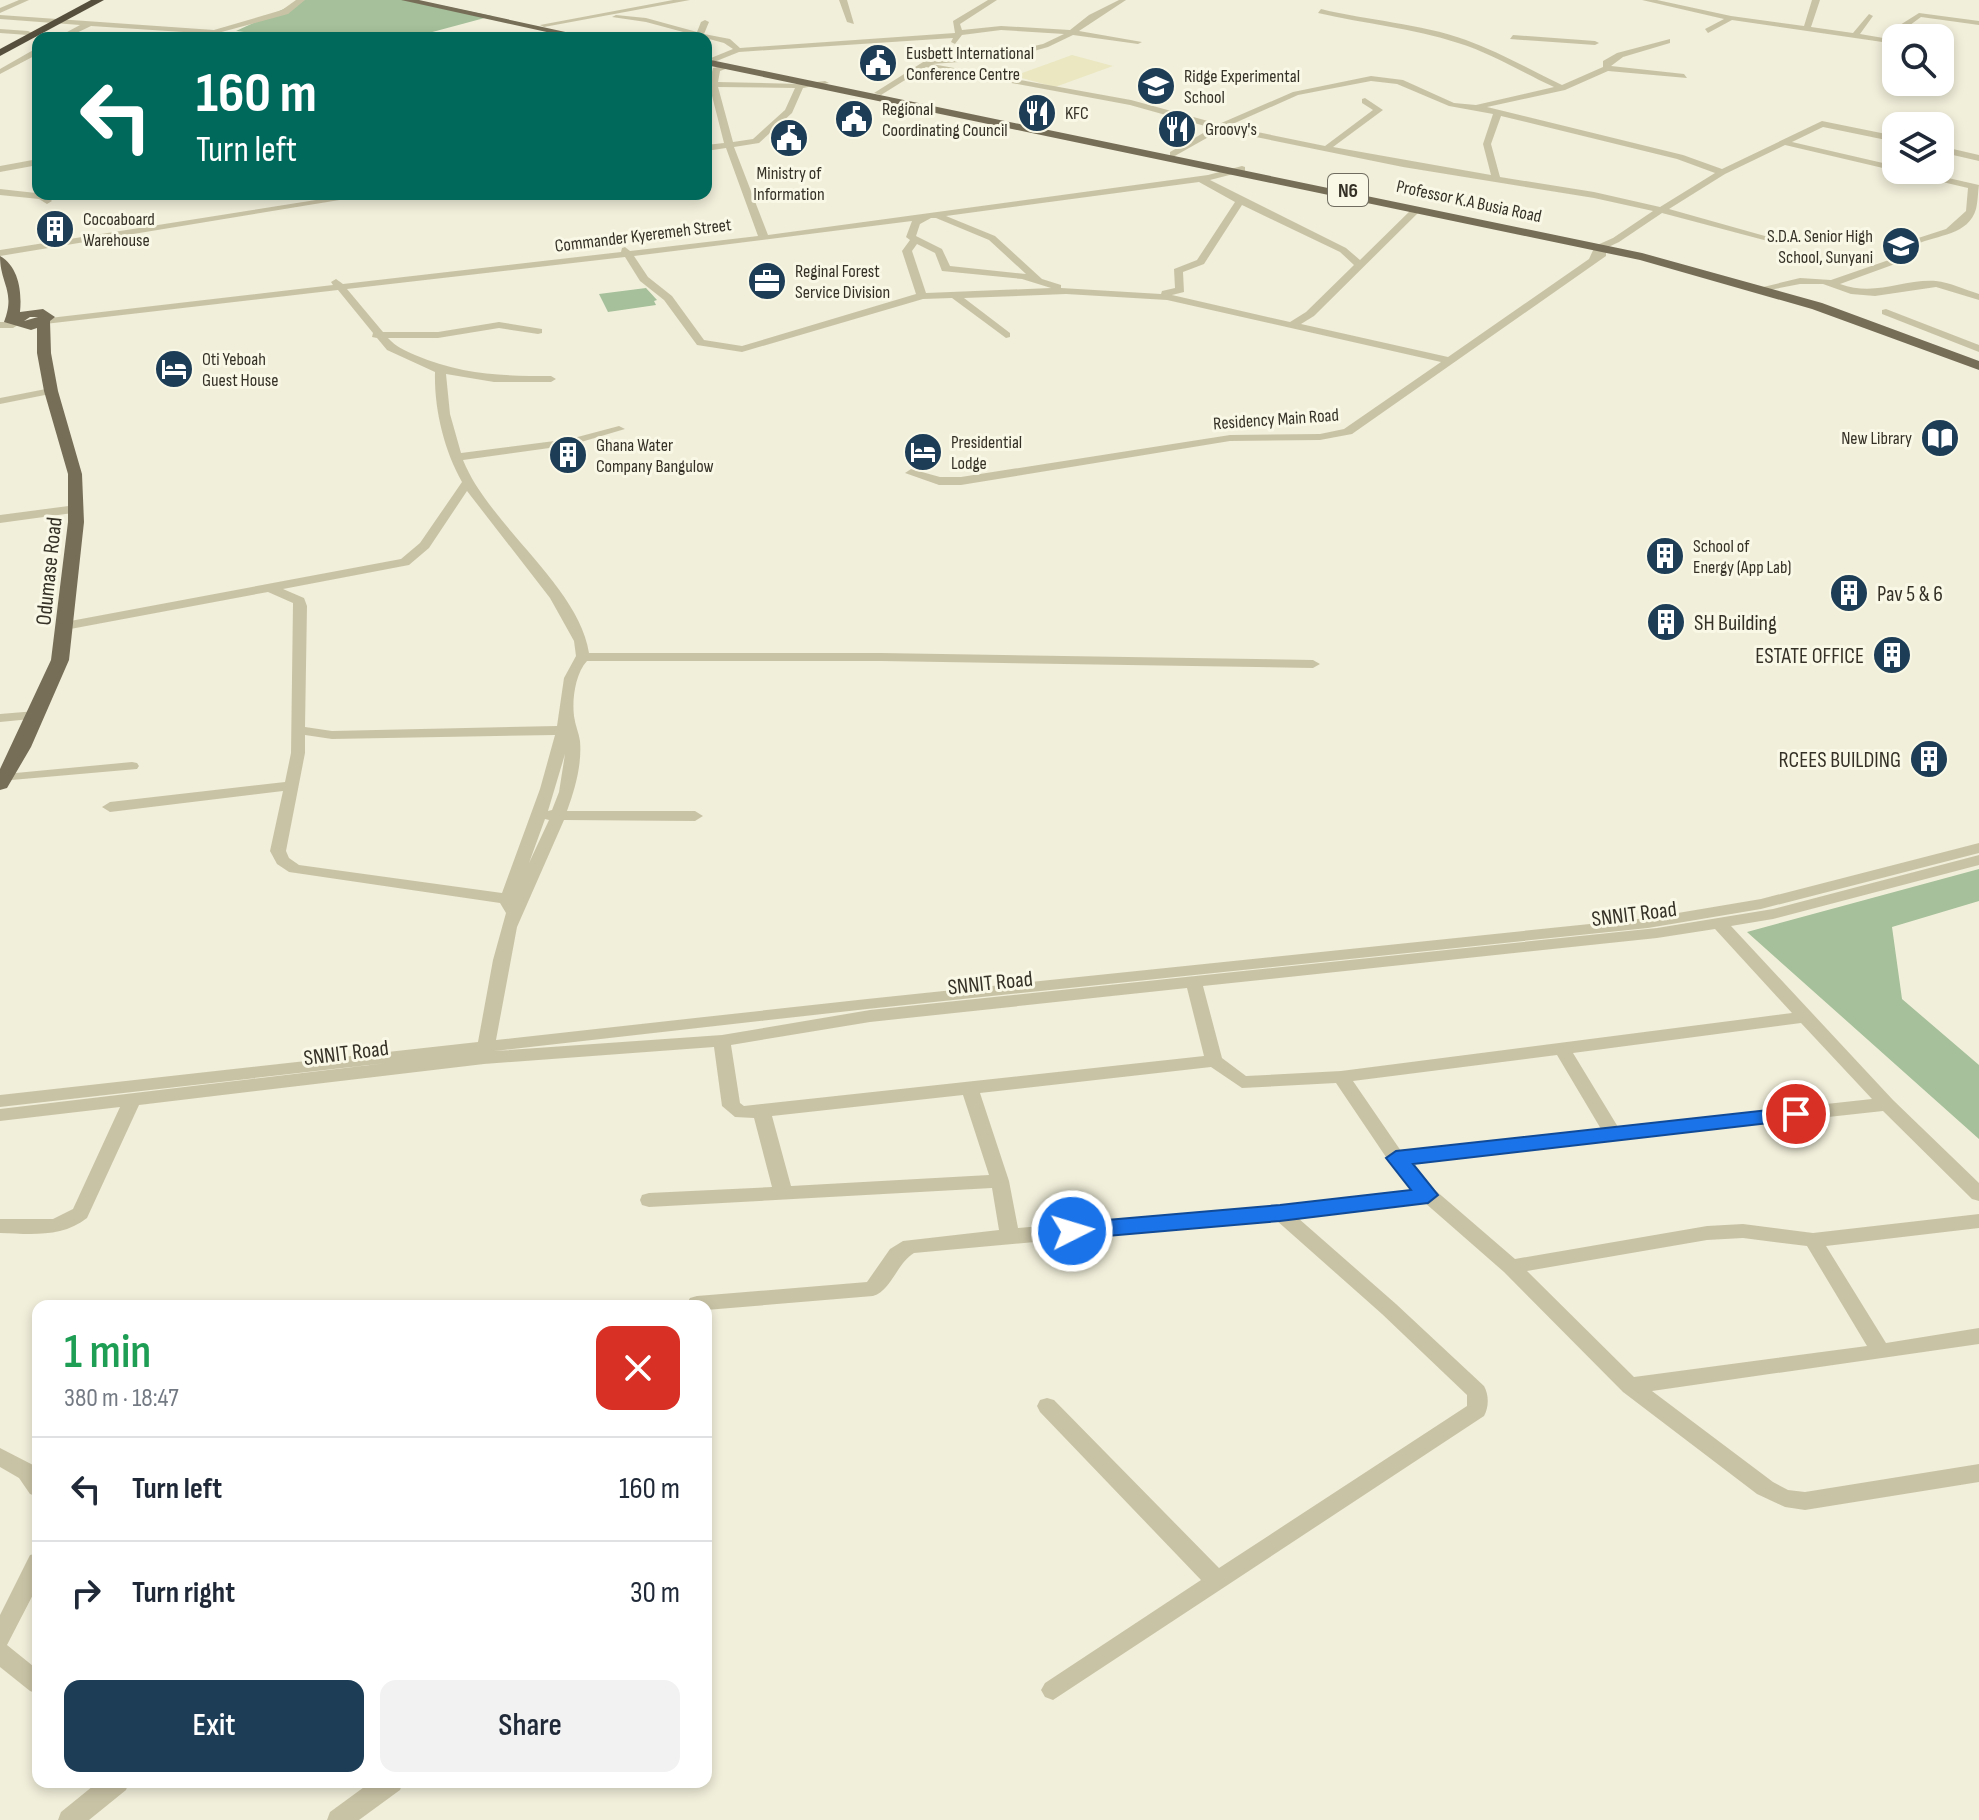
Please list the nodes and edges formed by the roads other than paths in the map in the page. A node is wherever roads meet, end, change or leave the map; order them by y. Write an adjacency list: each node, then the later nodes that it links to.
1 (90, 0): 20 (highway)
2 (99, 0): 20 (highway)
3 (301, 0): 23 (street)
4 (406, 0): 32 (main road)
5 (428, 0): 26 (main road)
6 (686, 0): 17 (street)
7 (843, 0): 22 (street)
8 (993, 0): 40 (street)
9 (1646, 0): 19 (street)
10 (1816, 0): 28 (street)
11 (22, 1): 13 (street); 15 (street)
12 (1123, 1): 36 (street)
13 (0, 2)
14 (1321, 11): 60 (street)
15 (0, 14): 18 (street); 20 (street)
16 (1869, 16): 41 (street)
17 (579, 17): 26 (street); 34 (street)
18 (15, 18): 20 (street); 27 (street)
19 (1731, 18): 28 (street); 29 (street)
20 (56, 20): 23 (street); 30 (highway); 38 (highway)
21 (705, 22): 35 (street)
22 (851, 22)
23 (92, 23): 31 (street)
24 (1979, 23): 25 (street)
25 (1907, 24)
26 (544, 25): 33 (main road)
27 (0, 28): 38 (street)
28 (1807, 29): 41 (street)
29 (1708, 31)
30 (34, 32)
31 (73, 32)
32 (567, 32)
33 (572, 32)
34 (689, 32)
35 (701, 32)
36 (1072, 32): 40 (street); 46 (street); 53 (street)
37 (1575, 32): 47 (street)
38 (28, 33): 48 (highway)
39 (32, 33): 48 (highway)
40 (959, 34): 49 (street); 53 (street)
41 (1855, 36): 44 (street)
42 (1513, 37): 47 (street)
43 (712, 38): 49 (street)
44 (1882, 39)
45 (1667, 41): 50 (street)
46 (1138, 42)
47 (1595, 43): 50 (street)
48 (0, 50)
49 (738, 50): 52 (street)
50 (1636, 50): 54 (street)
51 (32, 54): 55 (street)
52 (713, 62): 57 (street); 58 (main road, Professor K.A Busia Road / N6)
53 (929, 62): 61 (street); 65 (street)
54 (1607, 68): 56 (street); 60 (street)
55 (0, 72)
56 (1684, 76)
57 (713, 84): 59 (street); 69 (street)
58 (822, 84): 59 (street); 61 (main road, Professor K.A Busia Road / N6); 67 (main road, Professor K.A Busia Road / N6)
59 (800, 86): 69 (street)
60 (1562, 88): 63 (street)
61 (878, 93): 67 (main road, Professor K.A Busia Road / N6)
62 (1365, 101): 71 (street)
63 (1475, 107): 64 (street); 65 (street)
64 (1497, 115): 80 (street); 83 (street)
65 (1219, 127): 71 (street); 73 (street)
66 (1882, 136): 68 (street, Residency Main Road)
67 (1091, 139): 73 (main road, Professor K.A Busia Road / N6); 79 (main road, Professor K.A Busia Road / N6)
68 (1786, 143): 76 (street); 80 (street, Residency Main Road)
69 (729, 145): 70 (street); 93 (street)
70 (712, 147)
71 (1328, 147): 83 (street)
72 (1954, 152): 74 (street)
73 (1173, 154): 78 (main road, Professor K.A Busia Road / N6)
74 (1979, 158)
75 (32, 163): 77 (street)
76 (1882, 165)
77 (0, 169)
78 (1236, 169): 79 (main road, Professor K.A Busia Road / N6); 81 (main road, Professor K.A Busia Road / N6); 96 (main road, Professor K.A Busia Road / N6)
79 (1214, 172): 81 (main road); 82 (street, Commander Kyeremeh Street)
80 (1722, 172): 91 (street, Residency Main Road)
81 (1262, 176): 90 (main road, Professor K.A Busia Road / N6)
82 (1199, 178): 89 (street); 92 (street, Commander Kyeremeh Street); 93 (street, Commander Kyeremeh Street)
83 (1496, 179): 91 (street)
84 (1954, 183): 85 (street)
85 (1976, 188): 103 (street)
86 (0, 192): 87 (street)
87 (32, 194)
88 (333, 200): 98 (street)
89 (1240, 201): 100 (street); 110 (street)
90 (1417, 209): 96 (main road, Professor K.A Busia Road / N6); 100 (street)
91 (1661, 210): 95 (street); 96 (street, Residency Main Road)
92 (932, 216): 93 (street, Commander Kyeremeh Street); 94 (street); 101 (street)
93 (763, 236): 97 (street, Commander Kyeremeh Street)
94 (915, 240): 101 (street); 109 (street)
95 (1780, 243)
96 (1603, 250): 105 (main road, Professor K.A Busia Road / N6); 105 (main road, Professor K.A Busia Road / N6); 122 (street, Residency Main Road)
97 (626, 252): 102 (street, Commander Kyeremeh Street); 109 (street)
98 (0, 253)
99 (0, 260): 106 (main road)
100 (1359, 264): 116 (street)
101 (1039, 279): 107 (street)
102 (362, 282): 104 (street, Commander Kyeremeh Street); 112 (street)
103 (1832, 283): 105 (street); 111 (street)
104 (337, 285): 112 (street); 114 (street, Commander Kyeremeh Street)
105 (1766, 288): 121 (main road, Professor K.A Busia Road / N6)
106 (16, 289): 114 (main road); 115 (main road)
107 (1066, 291): 108 (street); 110 (street)
108 (953, 294): 109 (street); 119 (street)
109 (922, 296)
110 (1167, 297): 116 (street)
111 (1979, 297)
112 (360, 309): 118 (street)
113 (1886, 312): 121 (street)
114 (44, 318): 115 (main road); 120 (main road, Odumase Road)
115 (9, 323): 120 (main road)
116 (1294, 324): 122 (street)
117 (538, 331): 118 (street)
118 (376, 335): 123 (street)
119 (1006, 335)
120 (44, 353): 125 (main road, Odumase Road)
121 (1979, 358)
122 (1450, 361): 129 (street, Residency Main Road)
123 (441, 370): 124 (street); 128 (street)
124 (551, 379)
125 (51, 391): 126 (street); 131 (main road, Odumase Road)
126 (0, 401)
127 (619, 429): 128 (street)
128 (457, 457): 130 (street)
129 (911, 473)
130 (468, 483): 133 (street); 135 (street)
131 (76, 509): 132 (street); 134 (main road, Odumase Road)
132 (0, 519)
133 (271, 588): 134 (street); 140 (street)
134 (65, 626): 137 (main road, Odumase Road)
135 (583, 657): 136 (street); 139 (street)
136 (1313, 664)
137 (36, 715): 138 (street); 144 (main road, Odumase Road)
138 (0, 718)
139 (568, 725): 141 (street); 147 (street); 148 (street)
140 (297, 730): 141 (street); 142 (street)
141 (332, 735): 142 (street)
142 (298, 753): 145 (street)
143 (132, 766): 144 (street)
144 (2, 781)
145 (291, 786): 146 (street); 152 (street)
146 (110, 807)
147 (558, 815): 148 (street); 149 (street); 152 (street)
148 (540, 816): 152 (street)
149 (695, 816)
150 (1979, 848): 155 (street, SNNIT Road)
151 (1979, 860): 153 (street, SNNIT Road)
152 (514, 905): 159 (street)
153 (1721, 925): 154 (street, SNNIT Road); 157 (street)
154 (1194, 984): 155 (street, SNNIT Road); 161 (street)
155 (898, 1007): 156 (street, SNNIT Road)
156 (869, 1010): 158 (street, SNNIT Road); 159 (street, SNNIT Road)
157 (1805, 1017): 160 (street); 168 (street)
158 (722, 1041): 163 (street, SNNIT Road); 169 (street)
159 (486, 1045): 163 (street, SNNIT Road)
160 (1562, 1048): 162 (street); 171 (street)
161 (1214, 1061): 162 (street); 165 (street)
162 (1341, 1077): 172 (street)
163 (246, 1080): 164 (street, SNNIT Road)
164 (207, 1084): 166 (street, SNNIT Road); 167 (street, SNNIT Road)
165 (969, 1087): 169 (street); 173 (street)
166 (132, 1100): 170 (street, SNNIT Road); 180 (street)
167 (0, 1101)
168 (1887, 1104): 171 (street); 175 (street)
169 (761, 1110): 174 (street)
170 (0, 1115)
171 (1613, 1134): 172 (street)
172 (1396, 1158): 176 (street)
173 (1000, 1181): 174 (street); 181 (street)
174 (783, 1192): 177 (street)
175 (1979, 1194)
176 (1428, 1195): 178 (street); 183 (street)
177 (649, 1200)
178 (1280, 1213): 181 (street); 193 (street)
179 (1979, 1221): 182 (street)
180 (0, 1226)
181 (1010, 1236): 184 (street)
182 (1813, 1240): 183 (street); 186 (street)
183 (1511, 1267): 187 (street)
184 (712, 1302)
185 (1979, 1336): 186 (street)
186 (1881, 1352): 187 (street)
187 (1630, 1386): 190 (street)
188 (1047, 1406): 193 (street)
189 (0, 1457): 191 (street)
190 (1979, 1473)
191 (32, 1479)
192 (32, 1574): 194 (street)
193 (1217, 1581): 197 (street)
194 (0, 1638)
195 (0, 1653): 196 (street)
196 (32, 1679)
197 (1053, 1690)
198 (110, 1788): 200 (street)
199 (383, 1788): 201 (street)
200 (70, 1820)
201 (339, 1820)

